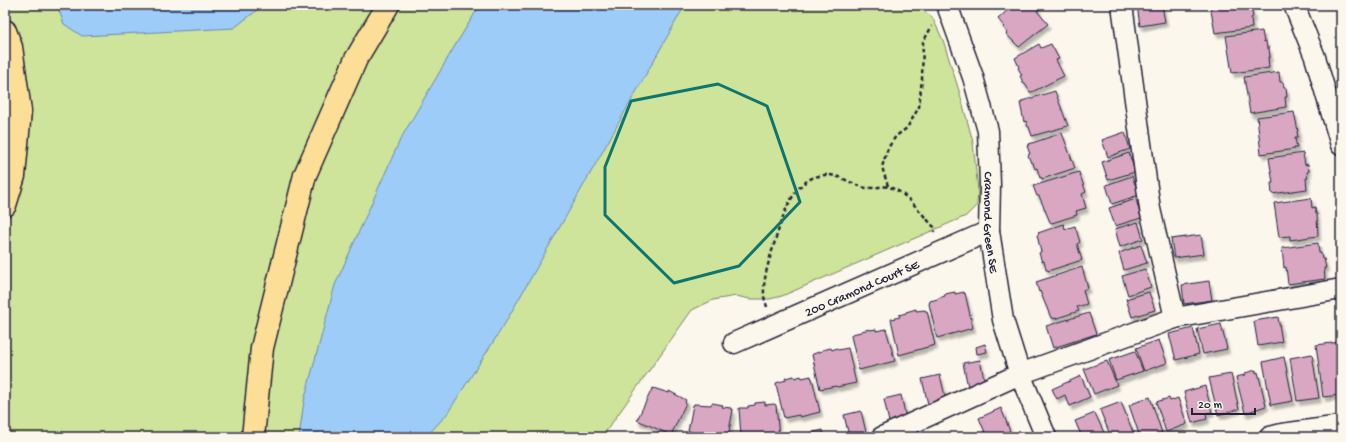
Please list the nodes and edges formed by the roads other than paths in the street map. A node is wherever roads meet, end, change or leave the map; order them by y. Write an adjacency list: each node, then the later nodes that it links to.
1 (388, 5): 14 (highway)
2 (947, 5): 8 (street, Cramond Green SE)
3 (1122, 5): 10 (street)
4 (1294, 5): 6 (street)
5 (5, 31): 7 (highway)
6 (1341, 145)
7 (5, 205)
8 (989, 231): 11 (street, 200 Cramond Court SE); 12 (street, Cramond Green SE)
9 (1341, 289): 10 (street)
10 (1175, 318): 12 (street)
11 (734, 343)
12 (1020, 374): 15 (street); 16 (street, Cramond Green SE)
13 (1341, 426): 17 (street)
14 (253, 437)
15 (882, 437)
16 (1046, 437)
17 (1270, 437)

